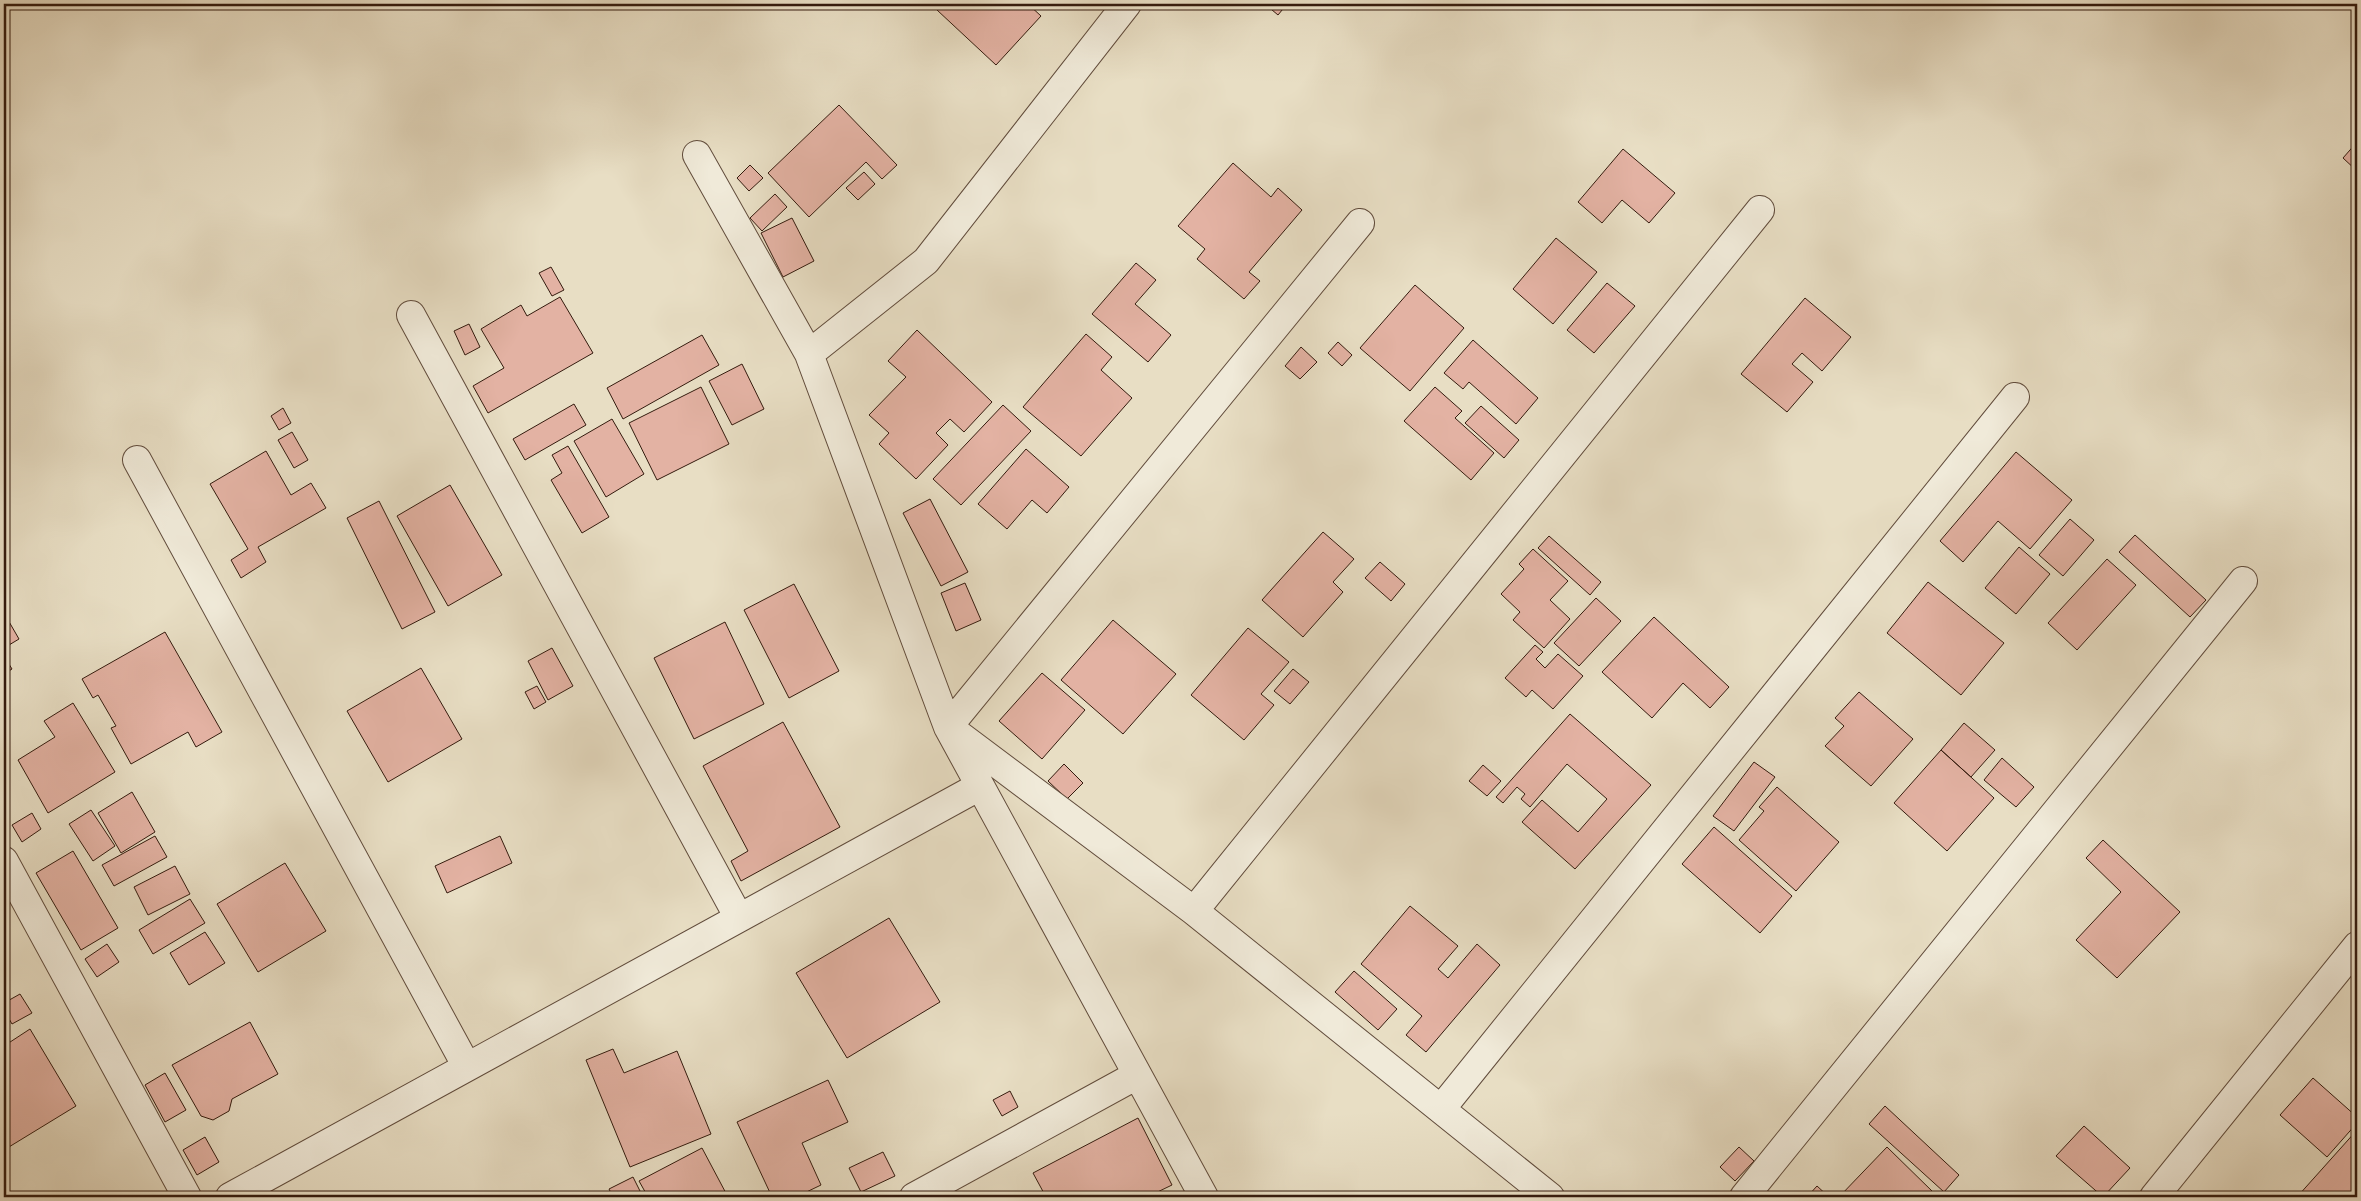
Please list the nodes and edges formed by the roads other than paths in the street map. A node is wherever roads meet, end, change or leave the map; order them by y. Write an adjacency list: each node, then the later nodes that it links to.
1 (1126, 4): 6 (street)
2 (697, 155): 6 (street)
3 (1760, 210): 13 (street)
4 (1360, 223): 10 (street)
5 (411, 315): 14 (street)
6 (809, 354): 10 (street)
7 (2015, 397): 18 (street)
8 (137, 460): 16 (street)
9 (2243, 581): 24 (street)
10 (948, 727): 11 (street); 13 (street)
11 (980, 786): 14 (street); 17 (street)
12 (4, 860): 19 (street)
13 (1194, 910): 18 (street)
14 (739, 918): 16 (street)
15 (2357, 946): 25 (street)
16 (467, 1067): 20 (street)
17 (1137, 1075): 21 (street); 22 (street)
18 (1440, 1109): 23 (street)
19 (187, 1197)
20 (230, 1197)
21 (914, 1197)
22 (1204, 1197)
23 (1550, 1197)
24 (1744, 1197)
25 (2154, 1197)

